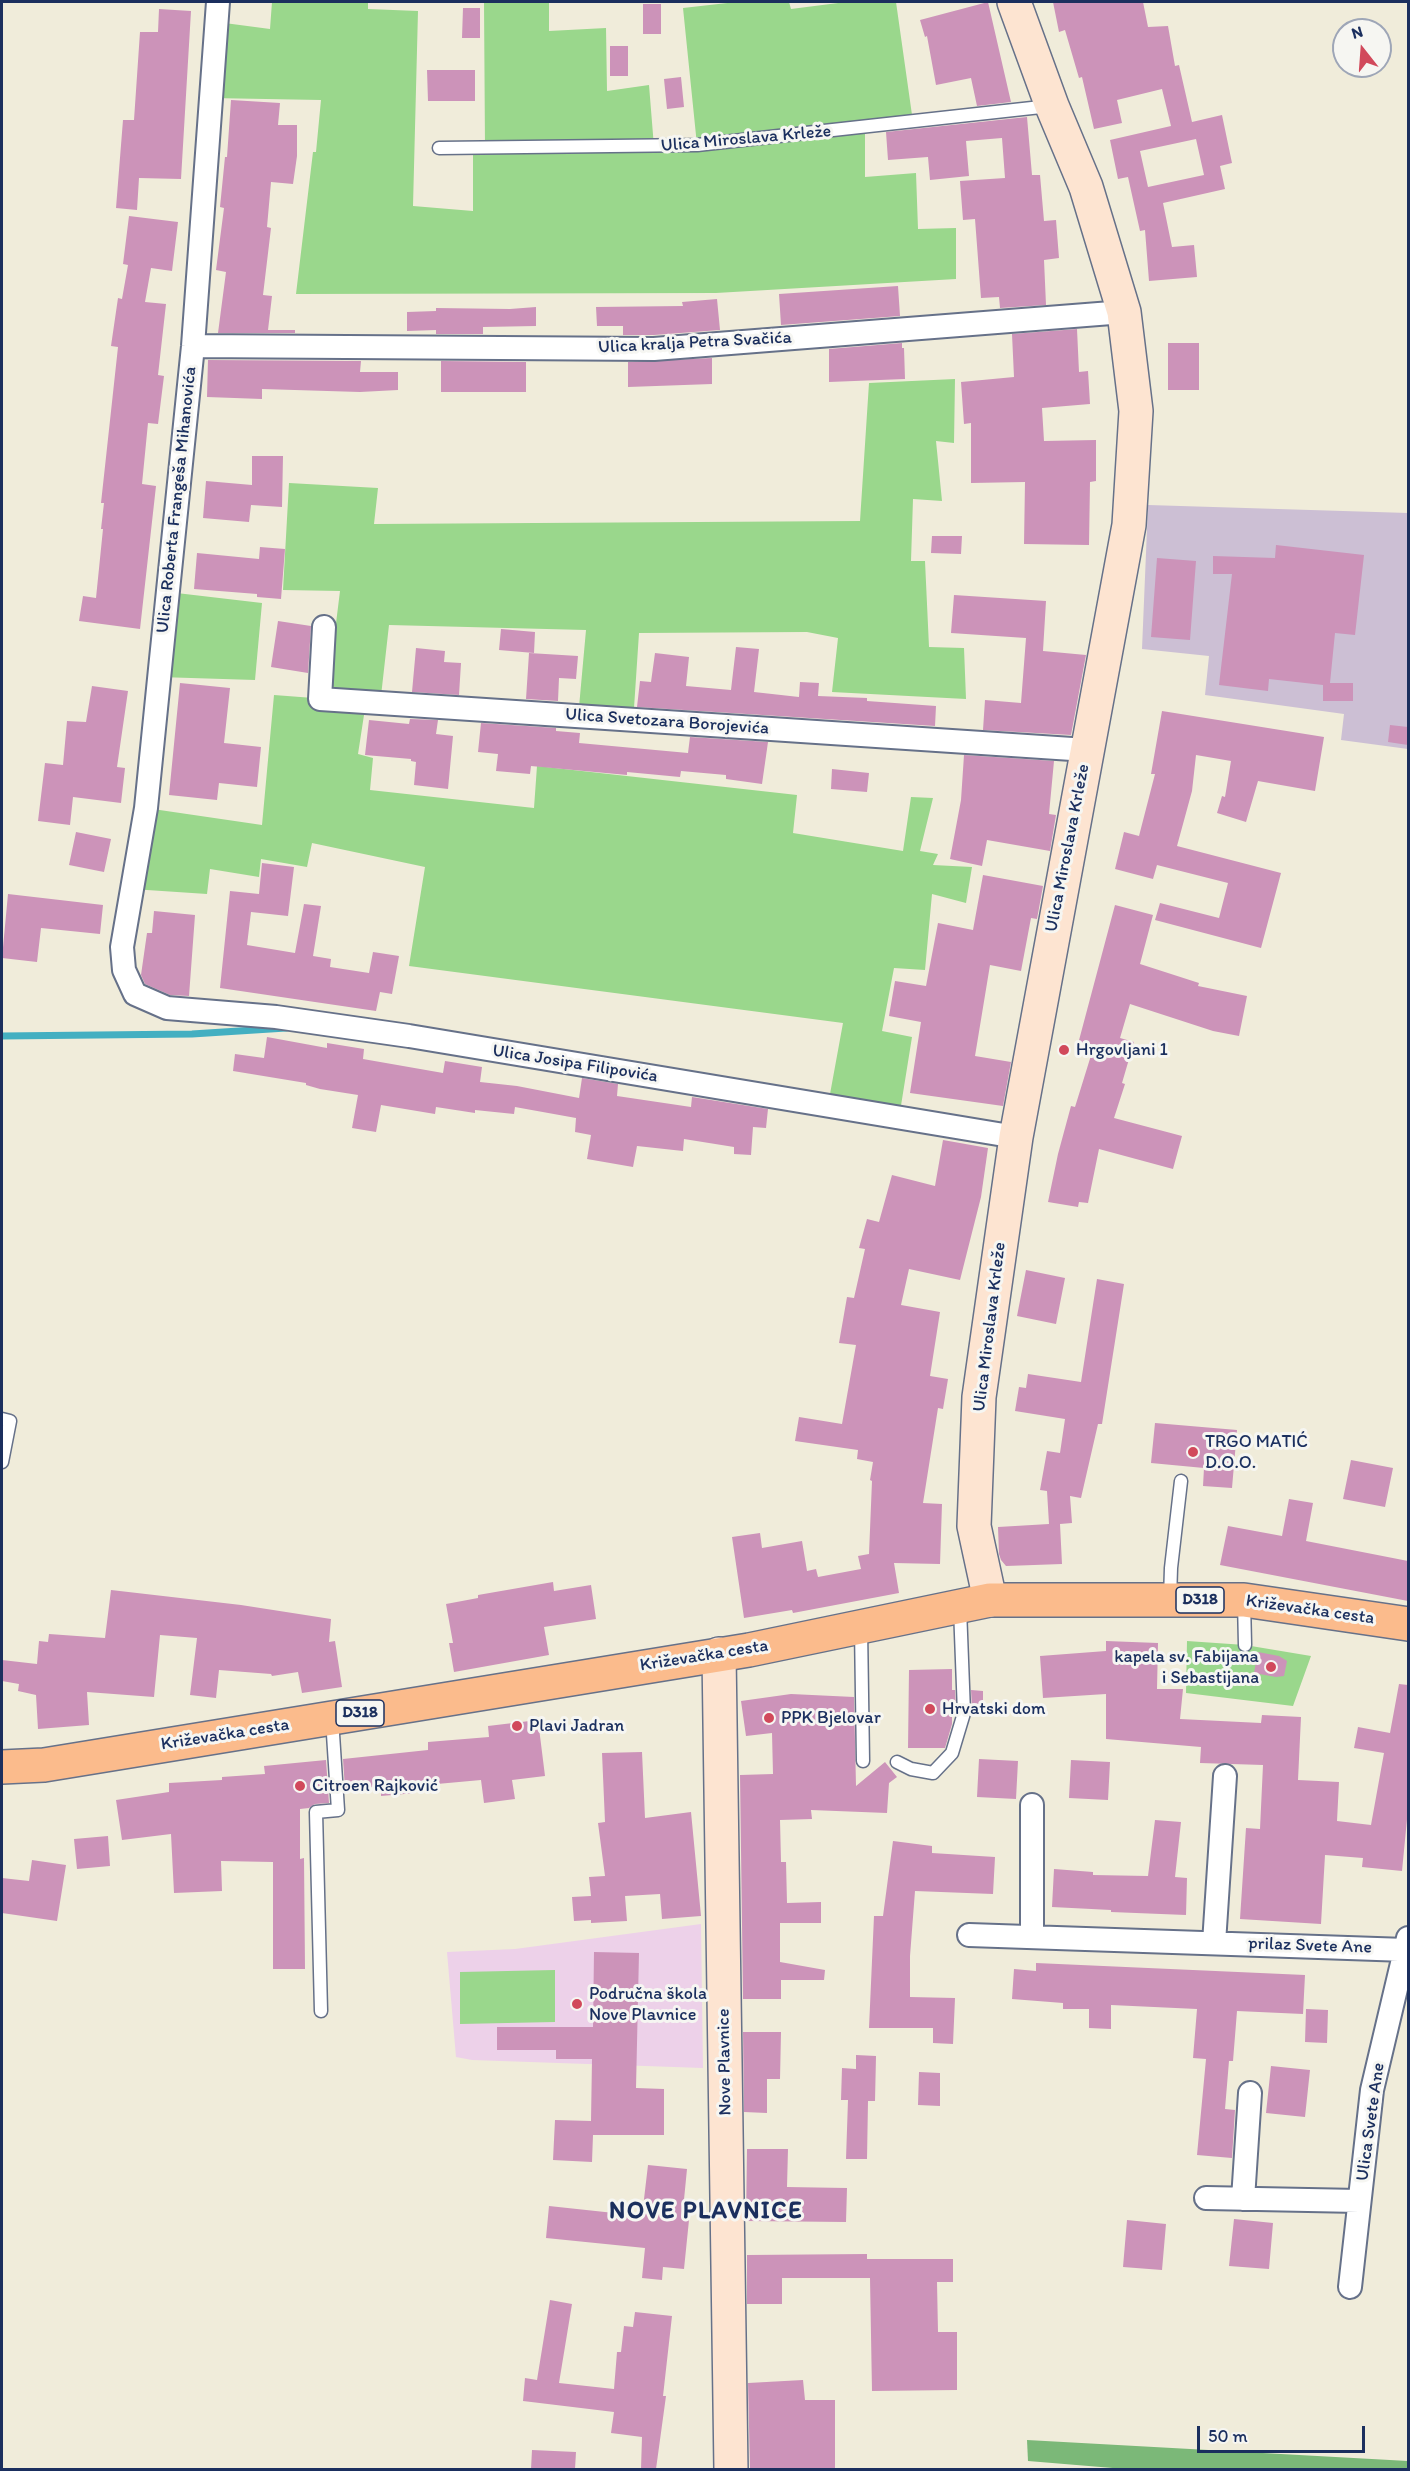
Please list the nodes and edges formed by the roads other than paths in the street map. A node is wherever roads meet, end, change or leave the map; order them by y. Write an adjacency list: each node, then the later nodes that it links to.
1 (218, 2): 6 (street, Ulica Roberta Frangeša Mihanovića)
2 (1014, 2): 3 (main road, Ulica Miroslava Krleže)
3 (1052, 106): 4 (lane, Ulica Miroslava Krleže); 5 (main road, Ulica Miroslava Krleže)
4 (439, 148)
5 (1124, 312): 6 (street, Ulica kralja Petra Svačića); 8 (main road, Ulica Miroslava Krleže)
6 (192, 346): 9 (street, Ulica Roberta Frangeša Mihanovića)
7 (324, 627): 8 (street, Ulica Svetozara Borojevića)
8 (1087, 750): 10 (main road, Ulica Miroslava Krleže)
9 (135, 994): 10 (street, Ulica Josipa Filipovića)
10 (1016, 1137): 16 (main road, Ulica Miroslava Krleže)
11 (2, 1419): 12 (lane)
12 (2, 1462)
13 (1181, 1481): 14 (lane)
14 (1170, 1600): 15 (main road, Križevačka cesta / D318); 16 (main road, Križevačka cesta / D318)
15 (1244, 1600): 17 (main road, Križevačka cesta / D318); 19 (lane)
16 (975, 1603): 18 (main road, Križevačka cesta / D318); 23 (lane)
17 (1408, 1624)
18 (861, 1627): 20 (main road, Križevačka cesta / D318); 22 (lane)
19 (1245, 1645)
20 (719, 1654): 21 (main road, Križevačka cesta / D318); 37 (main road, Nove Plavnice)
21 (332, 1717): 24 (main road, Križevačka cesta / D318); 31 (lane)
22 (863, 1761)
23 (897, 1762)
24 (2, 1767)
25 (1225, 1776): 29 (street)
26 (1032, 1804): 28 (street)
27 (969, 1935): 28 (street, prilaz Svete Ane)
28 (1032, 1937): 29 (street, prilaz Svete Ane)
29 (1214, 1943): 30 (street, prilaz Svete Ane)
30 (1407, 1944): 35 (street, Ulica Svete Ane)
31 (321, 2012)
32 (1250, 2093): 34 (street)
33 (1206, 2198): 34 (street, Ulica Svete Ane)
34 (1244, 2199): 35 (street, Ulica Svete Ane)
35 (1359, 2201): 36 (street, Ulica Svete Ane)
36 (1350, 2287)
37 (731, 2469)

